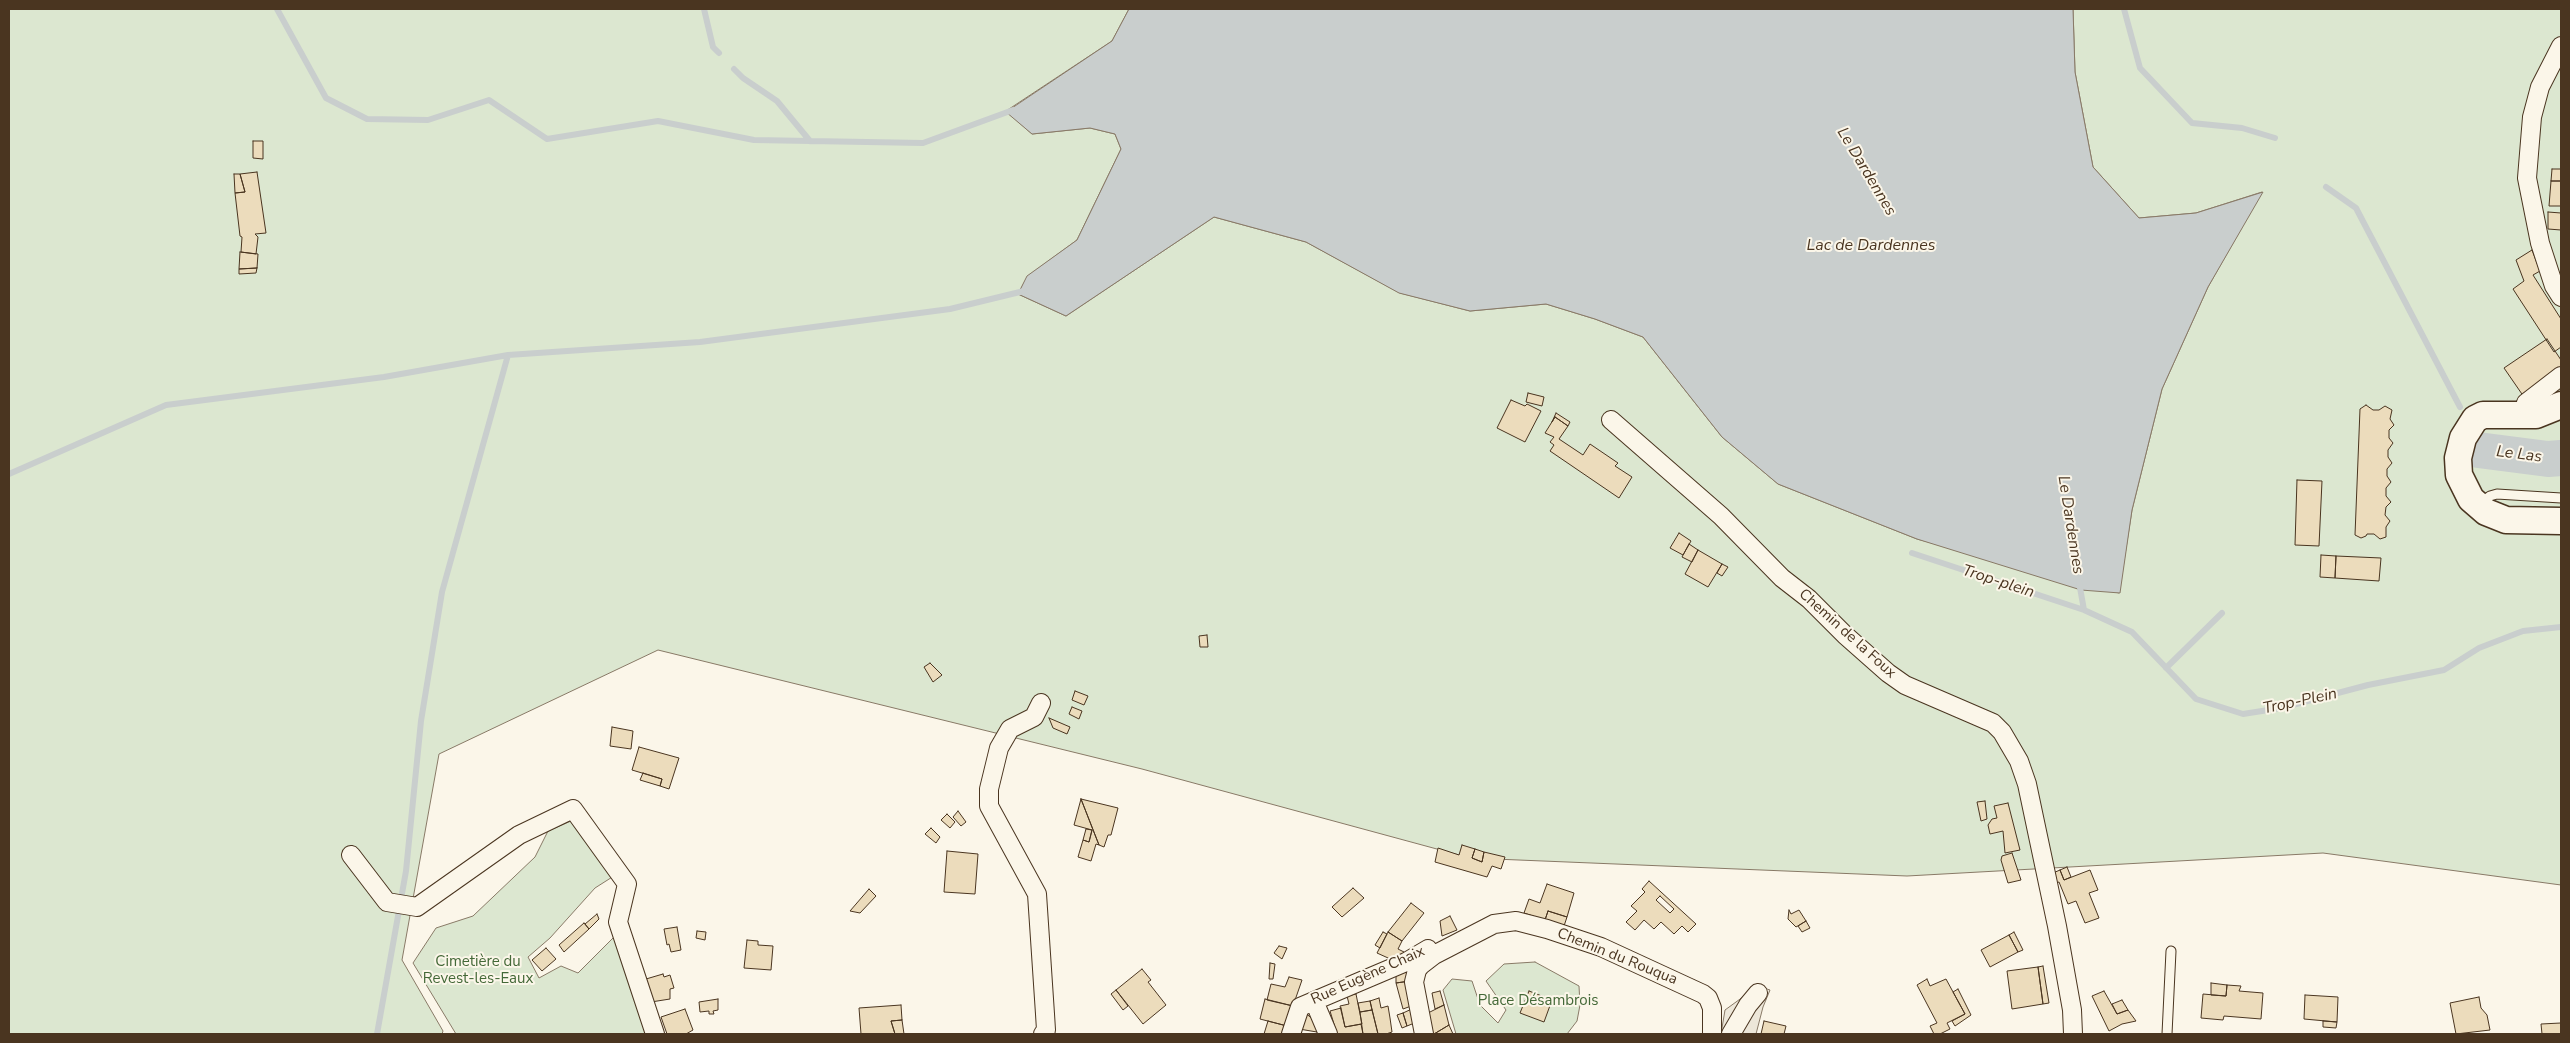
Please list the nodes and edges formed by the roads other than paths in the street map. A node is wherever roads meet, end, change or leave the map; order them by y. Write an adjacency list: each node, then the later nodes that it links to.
1 (2561, 46): 2 (street)
2 (2561, 297)
3 (2561, 376): 5 (street)
4 (2561, 405): 5 (street)
5 (2522, 417): 8 (street)
6 (1611, 420): 23 (street, Chemin de la Foux)
7 (2561, 498): 8 (lane)
8 (2478, 506): 9 (street)
9 (2561, 521)
10 (1041, 703): 17 (street)
11 (351, 855): 16 (street)
12 (1465, 939): 15 (street, Rue Eugène Chaix); 20 (street, Chemin du Rouqua); 21 (street, Chemin du Rouqua)
13 (2171, 951): 24 (lane)
14 (1758, 993): 22 (street)
15 (1307, 1004): 18 (street); 19 (street)
16 (655, 1034)
17 (1043, 1034)
18 (1291, 1034)
19 (1328, 1034)
20 (1424, 1034)
21 (1712, 1034)
22 (1732, 1034)
23 (2074, 1034)
24 (2167, 1034)

